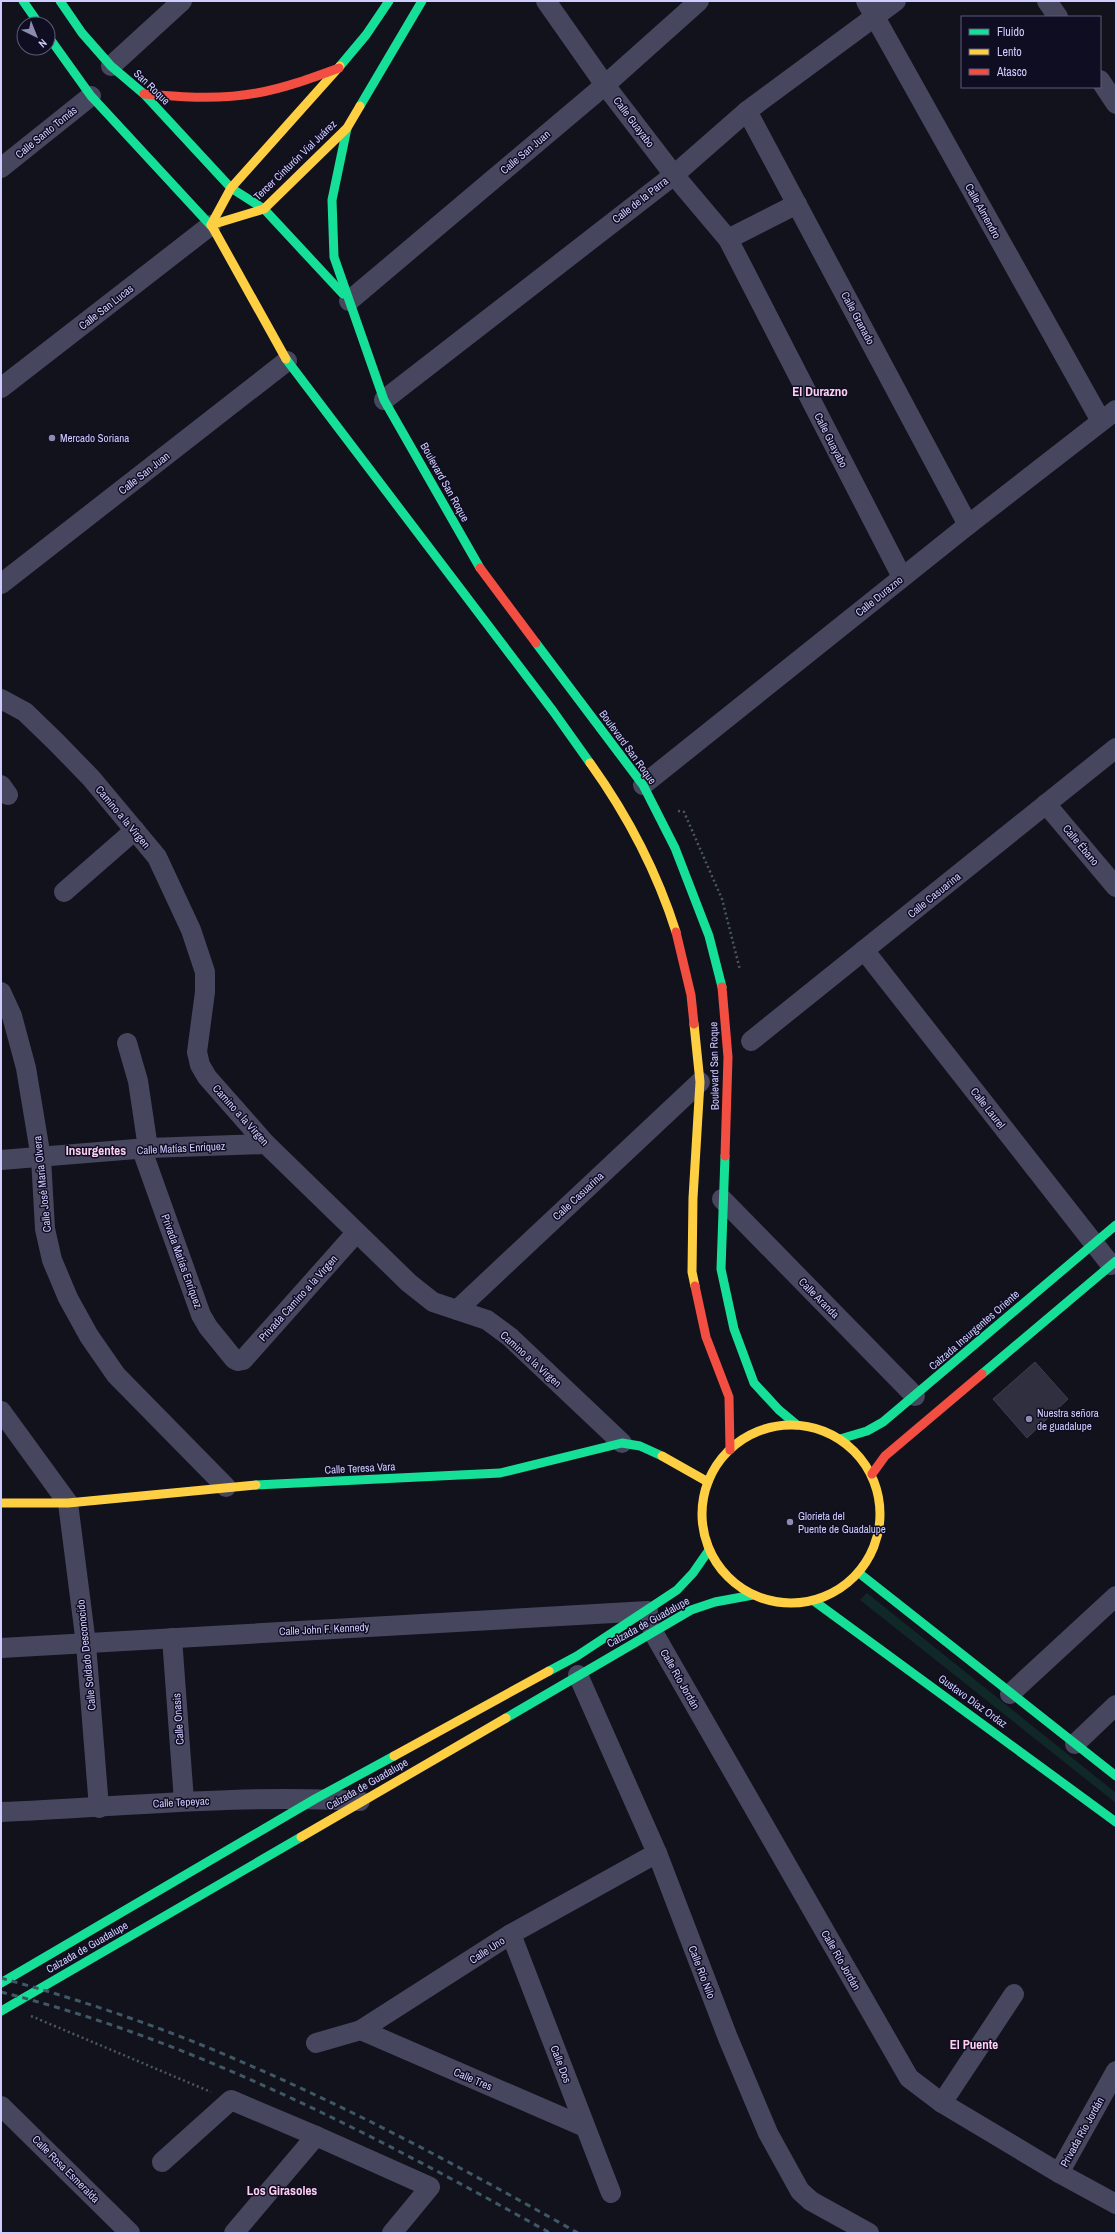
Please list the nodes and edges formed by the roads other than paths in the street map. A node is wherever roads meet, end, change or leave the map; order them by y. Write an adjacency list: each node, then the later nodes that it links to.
1 (23, 1): 11 (main road)
2 (60, 1): 15 (main road, San Roque)
3 (182, 1): 15 (street)
4 (389, 1): 16 (main road)
5 (422, 1): 23 (main road, Tercer Cinturón Vial Juárez)
6 (546, 1): 18 (street, Calle Guayabo)
7 (699, 1): 18 (street, Calle San Juan)
8 (866, 1): 13 (street, Calle Almendro)
9 (896, 1): 13 (street, Calle de la Parra)
10 (1047, 1): 12 (street)
11 (33, 16)
12 (1057, 16)
13 (875, 18): 22 (street, Calle de la Parra); 35 (street, Calle Almendro)
14 (56, 47): 20 (main road)
15 (111, 66): 19 (main road, San Roque)
16 (339, 68): 19 (main road); 26 (main road)
17 (1101, 82): 21 (street)
18 (605, 85): 25 (street, Calle Guayabo); 31 (street, Calle San Juan)
19 (144, 94): 26 (main road, San Roque)
20 (91, 96): 24 (street, Calle Santo Tomás); 29 (main road)
21 (1116, 104)
22 (747, 111): 25 (street, Calle de la Parra); 27 (street, Calle Granado)
23 (347, 128): 28 (main road, Tercer Cinturón Vial Juárez); 31 (main road)
24 (1, 168)
25 (674, 175): 30 (street, Calle Guayabo); 34 (street, Calle de la Parra)
26 (232, 188): 28 (main road, Boulevard San Roque); 29 (main road)
27 (797, 204): 30 (street); 36 (street, Calle Granado)
28 (264, 209): 29 (main road, Tercer Cinturón Vial Juárez); 31 (main road, Boulevard San Roque)
29 (211, 225): 32 (main road, Boulevard San Roque); 33 (street, Calle San Lucas)
30 (728, 239): 37 (street, Calle Guayabo)
31 (349, 301): 34 (main road, Boulevard San Roque)
32 (287, 361): 38 (street, Calle San Juan); 50 (main road, Boulevard San Roque)
33 (1, 388)
34 (384, 400): 41 (main road, Boulevard San Roque)
35 (1108, 416): 36 (street, Calle Durazno)
36 (968, 525): 37 (street, Calle Durazno)
37 (902, 577): 41 (street, Calle Durazno)
38 (1, 584)
39 (1, 699): 43 (street, Camino a la Virgen)
40 (1116, 748): 42 (street, Calle Casuarina)
41 (643, 785): 55 (main road, Boulevard San Roque)
42 (1046, 804): 44 (street, Calle Ébano); 46 (street, Calle Casuarina)
43 (135, 830): 45 (street); 51 (street, Camino a la Virgen)
44 (1116, 887)
45 (64, 892)
46 (864, 950): 48 (street, Calle Casuarina); 58 (street, Calle Laurel)
47 (1, 992): 53 (street, Calle José María Olvera)
48 (750, 1041)
49 (128, 1043): 52 (street, Privada Matías Enríquez)
50 (700, 1082): 60 (street, Calle Casuarina); 67 (main road, Boulevard San Roque)
51 (266, 1144): 52 (street, Calle Matías Enríquez); 57 (street, Camino a la Virgen)
52 (145, 1149): 53 (street, Calle Matías Enríquez); 61 (street, Privada Matías Enríquez)
53 (41, 1158): 54 (street, Calle Matías Enríquez); 70 (street, Calle José María Olvera)
54 (1, 1160)
55 (722, 1199): 62 (street, Calle Aranda); 64 (main road, Boulevard San Roque)
56 (1116, 1225): 58 (main road, Calzada Insurgentes Oriente)
57 (356, 1233): 60 (street, Camino a la Virgen); 61 (street, Privada Camino a la Virgen)
58 (1095, 1243): 59 (street, Calle Laurel); 62 (main road, Calzada Insurgentes Oriente)
59 (1114, 1263): 68 (main road)
60 (457, 1310): 66 (street, Camino a la Virgen)
61 (238, 1361)
62 (916, 1396): 65 (main road, Calzada Insurgentes Oriente)
63 (1, 1411): 72 (street)
64 (797, 1425): 65 (main road); 67 (main road)
65 (840, 1439): 68 (main road)
66 (622, 1443): 69 (main road, Calle Teresa Vara); 70 (main road, Calle Teresa Vara)
67 (730, 1450): 69 (main road)
68 (872, 1474): 74 (main road)
69 (708, 1482): 73 (main road)
70 (226, 1487): 72 (main road, Calle Teresa Vara)
71 (1, 1503): 72 (main road, Calle Teresa Vara)
72 (68, 1503): 81 (street, Calle Soldado Desconocido)
73 (709, 1550): 75 (main road); 78 (main road, Calzada de Guadalupe)
74 (859, 1573): 77 (main road); 84 (main road)
75 (753, 1595): 77 (main road); 79 (main road, Calzada de Guadalupe)
76 (1116, 1596): 84 (street)
77 (814, 1601): 93 (main road, Gustavo Díaz Ordaz)
78 (648, 1611): 80 (street, Calle John F. Kennedy); 88 (main road, Calzada de Guadalupe)
79 (653, 1632): 83 (main road, Calzada de Guadalupe); 102 (street, Calle Río Jordán)
80 (172, 1638): 81 (street, Calle John F. Kennedy); 89 (street, Calle Onasis)
81 (86, 1644): 82 (street, Calle John F. Kennedy); 91 (street, Calle Soldado Desconocido)
82 (1, 1648)
83 (578, 1675): 90 (main road, Calzada de Guadalupe); 94 (street, Calle Río Nilo)
84 (1010, 1694): 86 (main road)
85 (1116, 1705): 86 (street)
86 (1075, 1744): 87 (main road)
87 (1116, 1776)
88 (315, 1799): 89 (street, Calle Tepeyac); 90 (street, Calle Tepeyac); 96 (main road, Calzada de Guadalupe)
89 (184, 1801): 91 (street, Calle Tepeyac)
90 (360, 1802): 98 (main road, Calzada de Guadalupe)
91 (99, 1808): 92 (street, Calle Tepeyac)
92 (1, 1812)
93 (1116, 1822)
94 (657, 1853): 95 (street, Calle Uno); 113 (street, Calle Río Nilo)
95 (512, 1934): 99 (street, Calle Uno); 104 (street, Calle Dos)
96 (1, 1983)
97 (1014, 1994): 102 (street)
98 (5, 2009)
99 (362, 2030): 100 (street, Calle Uno); 104 (street, Calle Tres)
100 (316, 2043)
101 (1116, 2071): 107 (street, Privada Río Jordán)
102 (942, 2103): 107 (street, Calle Río Jordán)
103 (1, 2106): 110 (street, Calle Rosa Esmeralda)
104 (585, 2127): 108 (street, Calle Dos)
105 (316, 2136): 106 (street); 111 (street); 112 (street)
106 (162, 2162)
107 (1059, 2173): 109 (street, Calle Río Jordán)
108 (611, 2193)
109 (1116, 2204)
110 (130, 2233)
111 (234, 2233)
112 (392, 2233)
113 (869, 2233)

